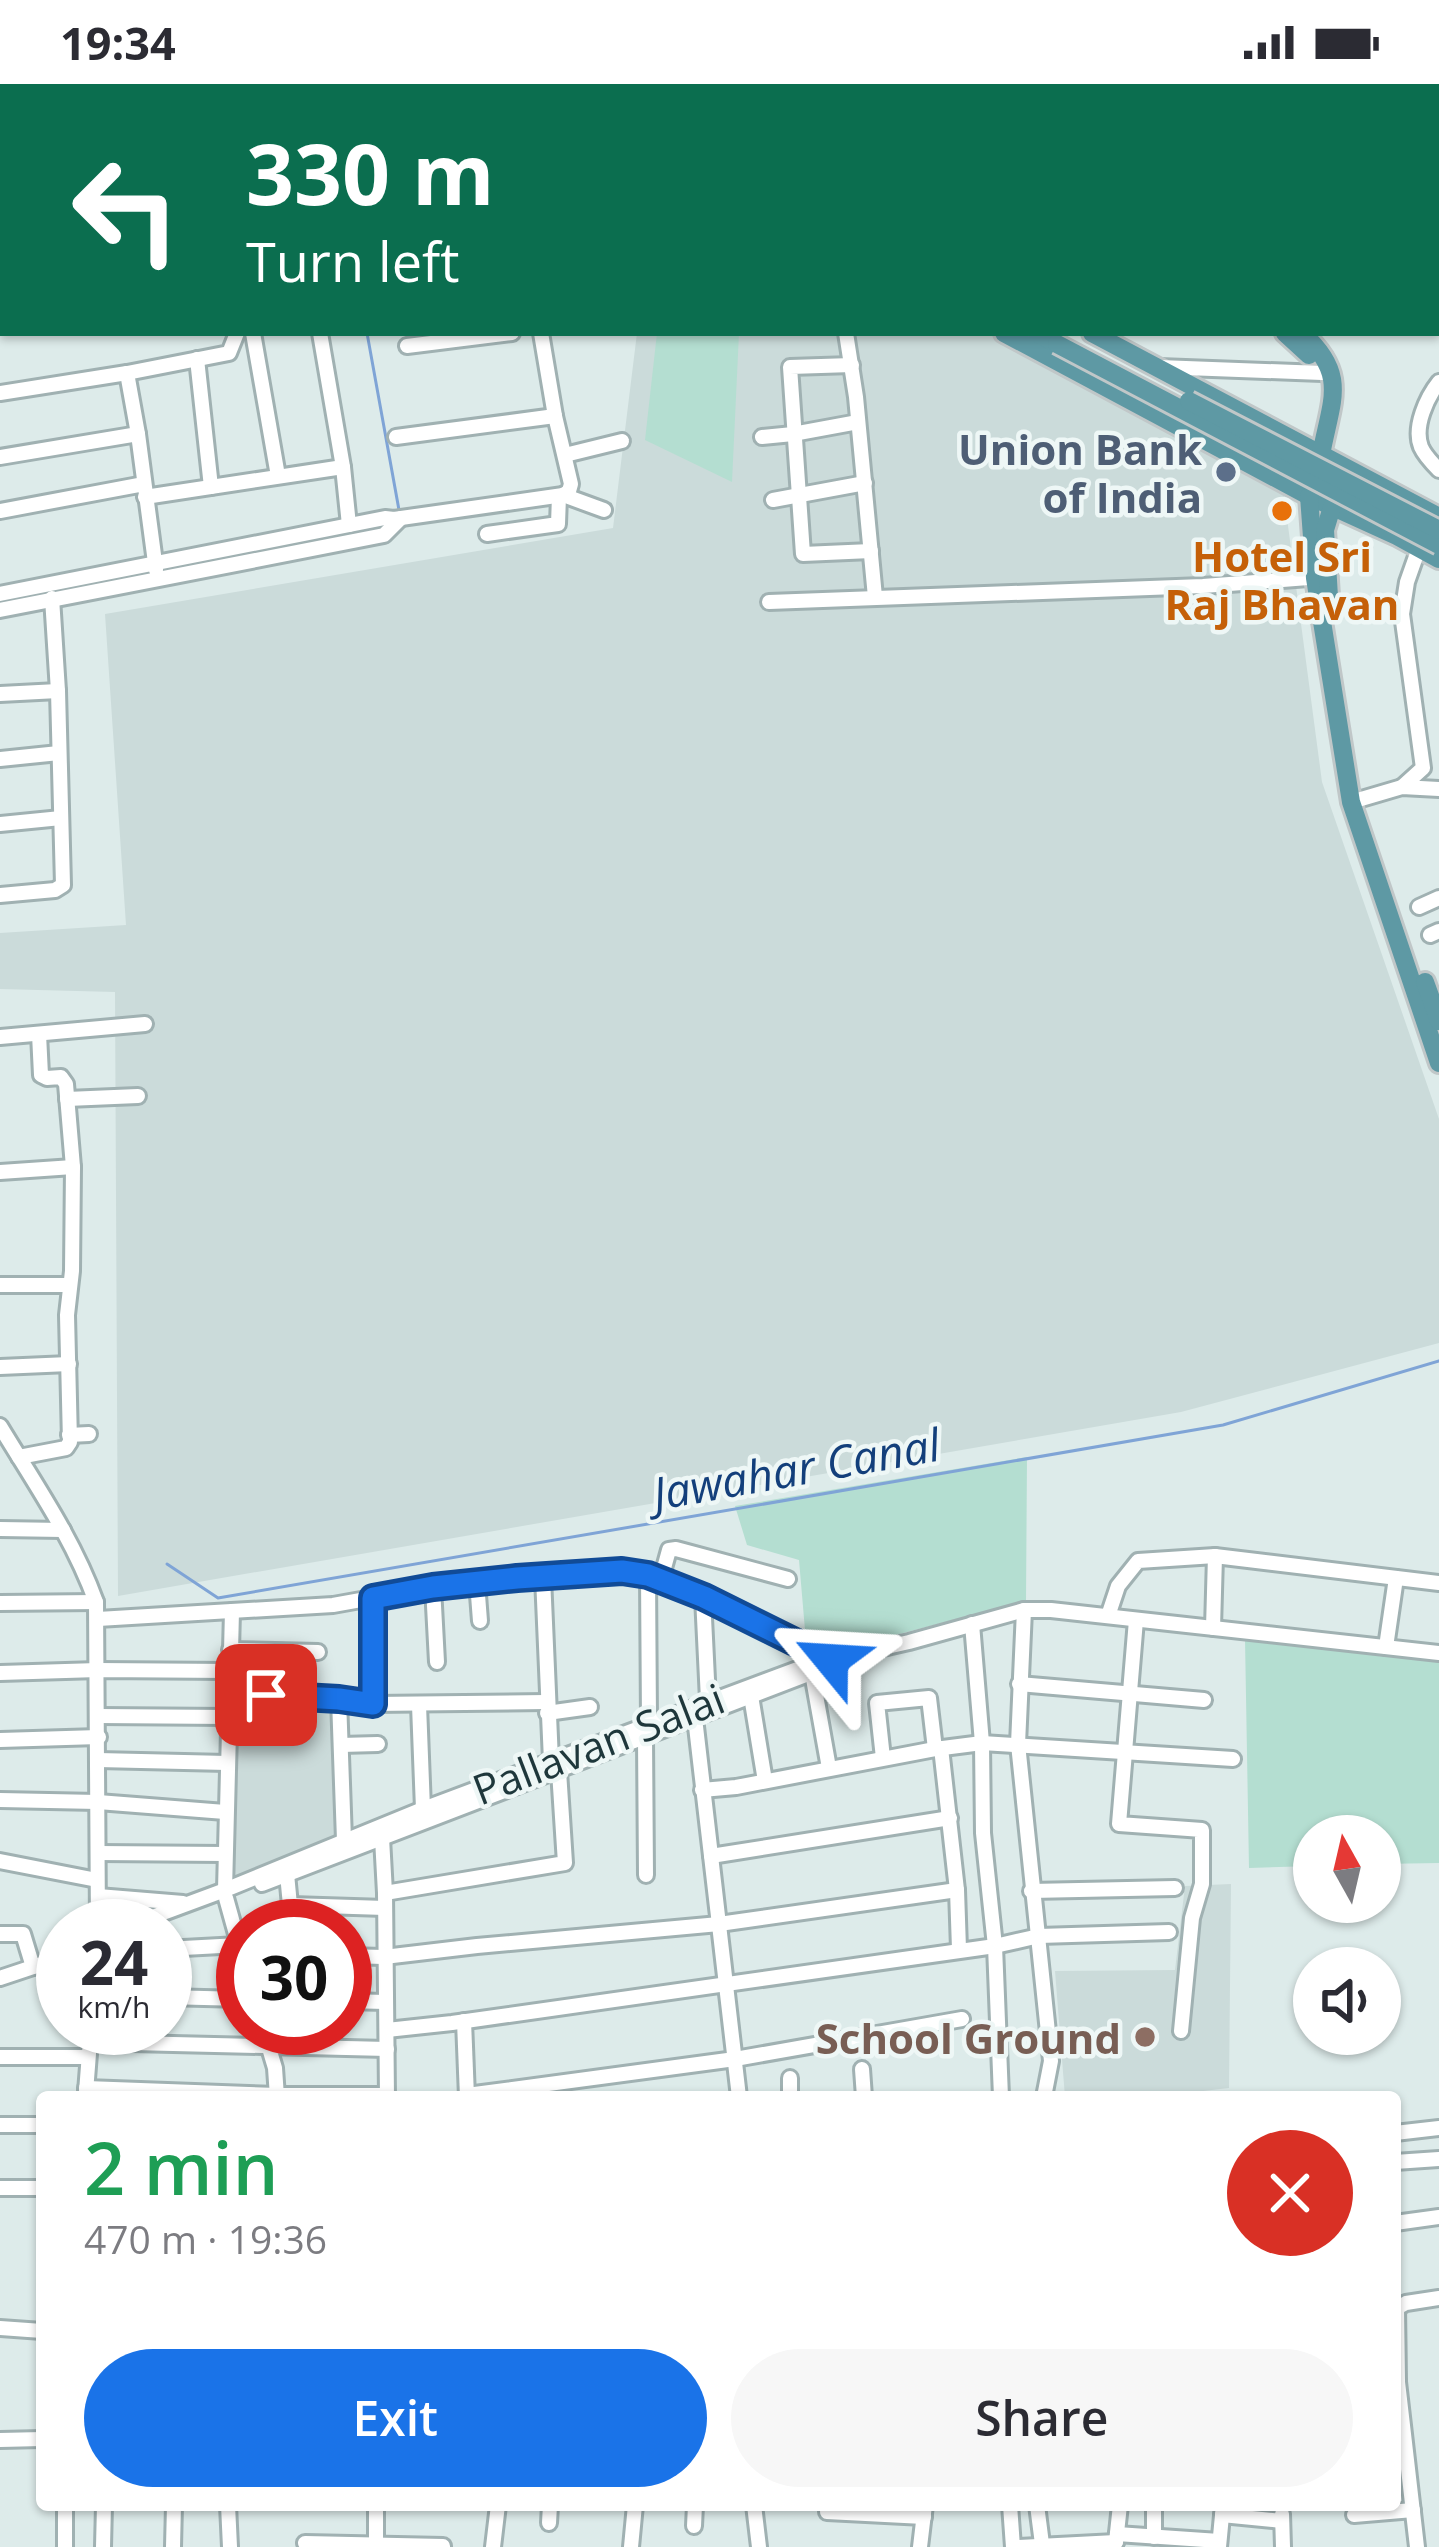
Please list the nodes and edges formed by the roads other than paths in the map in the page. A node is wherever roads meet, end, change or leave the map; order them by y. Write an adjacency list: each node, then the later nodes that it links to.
1 (236, 336): 13 (street)
2 (254, 336): 34 (street)
3 (321, 336): 32 (street)
4 (488, 336): 12 (street)
5 (542, 336): 20 (street)
6 (846, 336): 14 (street)
7 (1010, 336): 31 (main road)
8 (1098, 336): 15 (main road)
9 (1289, 336): 17 (main road)
10 (1060, 337): 49 (main road, bridge); 52 (main road, bridge)
11 (1313, 337): 28 (main road)
12 (407, 346)
13 (197, 359): 16 (street); 36 (street)
14 (851, 365): 21 (street); 24 (street)
15 (1154, 366): 17 (street); 22 (main road)
16 (127, 373): 19 (street); 23 (street)
17 (1322, 373): 28 (main road)
18 (1439, 382): 33 (street)
19 (0, 393)
20 (556, 416): 25 (street); 29 (street)
21 (858, 422): 24 (street); 35 (street)
22 (1268, 425): 28 (main road); 31 (main road)
23 (138, 434): 30 (street); 37 (street)
24 (793, 434): 26 (street); 38 (street)
25 (396, 437)
26 (763, 437)
27 (622, 441): 29 (street)
28 (1317, 453): 42 (main road)
29 (565, 455): 39 (street)
30 (0, 457)
31 (1248, 463): 40 (main road)
32 (343, 467): 34 (street); 48 (street)
33 (1439, 470)
34 (278, 476): 36 (street)
35 (865, 483): 38 (street); 53 (street)
36 (211, 487): 37 (street)
37 (145, 490): 45 (street); 55 (street)
38 (800, 494): 41 (street); 53 (street)
39 (561, 496): 44 (street); 47 (street); 50 (street)
40 (1309, 496): 43 (main road); 56 (main road)
41 (772, 500)
42 (1414, 503): 46 (main road); 51 (main road)
43 (1332, 507): 51 (main road); 56 (main road)
44 (604, 510)
45 (0, 511)
46 (1439, 517)
47 (393, 518): 48 (street); 55 (street)
48 (350, 525): 55 (street)
49 (1439, 530)
50 (487, 534)
51 (1396, 536): 52 (main road)
52 (1429, 547): 54 (main road); 65 (street)
53 (871, 550): 59 (street)
54 (1439, 559)
55 (156, 571): 57 (street)
56 (1321, 577): 59 (street); 67 (main road)
57 (51, 591): 58 (street); 61 (street)
58 (1, 594)
59 (875, 597): 60 (street)
60 (769, 602)
61 (58, 691): 62 (street); 63 (street)
62 (0, 694)
63 (59, 754): 64 (street); 68 (street)
64 (0, 759)
65 (1402, 788): 66 (street); 67 (street)
66 (1439, 789)
67 (1355, 800): 73 (main road)
68 (61, 818): 69 (street); 70 (street)
69 (0, 824)
70 (0, 895)
71 (1439, 898): 72 (street)
72 (1419, 907)
73 (1429, 994): 74 (main road); 78 (main road)
74 (1439, 1021)
75 (146, 1024): 76 (street)
76 (39, 1034): 77 (street); 80 (street)
77 (0, 1037)
78 (1439, 1063)
79 (138, 1096): 80 (street)
80 (68, 1099): 81 (street)
81 (73, 1167): 82 (street); 84 (street)
82 (0, 1172)
83 (0, 1285): 84 (street)
84 (70, 1286): 85 (street)
85 (69, 1364): 86 (street); 89 (street)
86 (0, 1367)
87 (0, 1426): 90 (street)
88 (89, 1434): 89 (street)
89 (69, 1435): 90 (street)
90 (19, 1457): 92 (street)
91 (0, 1529): 92 (street)
92 (63, 1530): 104 (street)
93 (1214, 1556): 96 (street); 107 (street); 111 (street)
94 (543, 1577): 95 (street); 98 (street); 131 (street)
95 (654, 1577): 97 (street); 101 (street); 136 (street)
96 (1396, 1578): 99 (street); 112 (street)
97 (788, 1580)
98 (477, 1582): 100 (street); 109 (street)
99 (1439, 1583)
100 (433, 1587): 102 (street); 117 (street)
101 (704, 1597): 116 (street); 127 (street)
102 (373, 1598): 106 (street); 129 (street)
103 (0, 1603): 104 (street)
104 (97, 1610): 106 (street); 118 (street)
105 (1024, 1610): 107 (street, Pallavan Salai); 110 (street, Pallavan Salai); 122 (street)
106 (232, 1611): 113 (street)
107 (1108, 1616): 108 (street, Pallavan Salai)
108 (1136, 1620): 111 (street, Pallavan Salai); 124 (street)
109 (480, 1621)
110 (973, 1624): 116 (street, Pallavan Salai); 139 (street)
111 (1213, 1628): 112 (street, Pallavan Salai)
112 (1386, 1647): 115 (street, Pallavan Salai)
113 (230, 1650): 114 (street); 119 (street)
114 (318, 1652)
115 (1439, 1653)
116 (831, 1660): 121 (street); 127 (street, Pallavan Salai)
117 (436, 1662)
118 (98, 1670): 119 (street); 120 (street); 133 (street)
119 (229, 1671): 123 (street)
120 (0, 1673)
121 (812, 1673): 125 (street); 150 (street)
122 (1019, 1684): 124 (street); 141 (street)
123 (229, 1694): 126 (street); 134 (street)
124 (1128, 1695): 128 (street); 144 (street)
125 (751, 1696): 135 (street); 151 (street)
126 (339, 1699): 129 (street); 142 (street)
127 (708, 1700): 136 (street, Pallavan Salai)
128 (1204, 1700)
129 (373, 1704): 130 (street)
130 (419, 1705): 131 (street); 155 (street)
131 (547, 1707): 132 (street); 149 (street)
132 (590, 1707)
133 (98, 1716): 134 (street); 137 (street)
134 (228, 1717): 148 (street)
135 (695, 1718): 136 (street); 152 (street)
136 (647, 1730): 149 (street, Pallavan Salai); 165 (street)
137 (99, 1737): 138 (street); 147 (street)
138 (0, 1740)
139 (982, 1743): 141 (street); 143 (street); 183 (street)
140 (378, 1744): 142 (street)
141 (1018, 1744): 144 (street); 169 (street)
142 (341, 1745): 159 (street)
143 (938, 1748): 145 (street); 145 (street); 157 (street)
144 (1123, 1752): 146 (street); 196 (street)
145 (883, 1759): 150 (street)
146 (1233, 1759)
147 (98, 1760): 148 (street); 154 (street)
148 (227, 1763): 156 (street)
149 (555, 1766): 155 (street, Pallavan Salai); 158 (street); 175 (street)
150 (830, 1768): 151 (street)
151 (765, 1781): 152 (street)
152 (702, 1790): 162 (street)
153 (0, 1800): 154 (street)
154 (98, 1802): 156 (street); 160 (street)
155 (422, 1809): 159 (street, Pallavan Salai)
156 (225, 1812): 161 (street)
157 (950, 1818): 162 (street); 168 (street)
158 (382, 1838): 164 (street); 175 (street)
159 (344, 1840): 170 (street, Pallavan Salai)
160 (98, 1853): 161 (street); 166 (street)
161 (225, 1854): 170 (street)
162 (711, 1856): 179 (street)
163 (0, 1861): 166 (street)
164 (287, 1874): 170 (street); 174 (street)
165 (646, 1875)
166 (98, 1888): 171 (street); 172 (street)
167 (1175, 1888): 169 (street)
168 (957, 1890): 179 (street); 184 (street)
169 (1031, 1891): 182 (street)
170 (225, 1894): 173 (street); 177 (street, Pallavan Salai); 178 (street)
171 (98, 1899)
172 (165, 1899)
173 (226, 1899)
174 (290, 1899)
175 (385, 1900): 176 (street); 186 (street)
176 (372, 1901)
177 (192, 1902)
178 (192, 1908)
179 (719, 1924): 186 (street); 190 (street)
180 (1168, 1932): 182 (street)
181 (0, 1934): 188 (street)
182 (1039, 1936): 183 (street); 215 (street)
183 (995, 1946): 184 (street); 214 (street)
184 (959, 1949): 190 (street)
185 (372, 1957): 186 (street)
186 (385, 1957): 192 (street)
187 (36, 1966): 188 (street)
188 (33, 1967): 189 (street)
189 (0, 1978)
190 (726, 1985): 194 (street); 203 (street)
191 (372, 2002): 192 (street)
192 (386, 2002): 195 (street)
193 (962, 2019): 203 (street)
194 (464, 2021): 195 (street); 209 (street)
195 (387, 2030): 198 (street)
196 (1181, 2031)
197 (372, 2049): 198 (street)
198 (387, 2049): 208 (street)
199 (36, 2051): 202 (street)
200 (88, 2055): 206 (street)
201 (271, 2055): 207 (street)
202 (0, 2057)
203 (735, 2059): 210 (street); 211 (street)
204 (862, 2069): 213 (street)
205 (790, 2078): 212 (street)
206 (86, 2091)
207 (277, 2091)
208 (387, 2091)
209 (467, 2091)
210 (503, 2091)
211 (738, 2091)
212 (790, 2091)
213 (863, 2091)
214 (1000, 2091)
215 (1045, 2091)
216 (0, 2125): 217 (street)
217 (36, 2125)
218 (1439, 2128): 219 (street)
219 (1401, 2132)
220 (1439, 2159): 221 (street)
221 (1401, 2162)
222 (0, 2188): 223 (street)
223 (36, 2188)
224 (1439, 2217): 225 (street)
225 (1401, 2222)
226 (1439, 2298): 227 (street)
227 (1401, 2306)
228 (0, 2328): 229 (street)
229 (36, 2331)
230 (36, 2439): 231 (street)
231 (0, 2440)
232 (1401, 2450): 233 (street)
233 (1413, 2510): 252 (street); 272 (street)
234 (65, 2511): 262 (street)
235 (104, 2511): 263 (street)
236 (174, 2511): 264 (street)
237 (228, 2511): 265 (street)
238 (376, 2511): 260 (street)
239 (497, 2511): 266 (street)
240 (550, 2511): 253 (street)
241 (634, 2511): 267 (street)
242 (694, 2511): 254 (street)
243 (755, 2511): 268 (street)
244 (924, 2511): 251 (street); 269 (street)
245 (1011, 2511): 270 (street)
246 (1038, 2511): 258 (street)
247 (1119, 2511): 256 (street)
248 (1154, 2511): 255 (street)
249 (1222, 2511): 259 (street)
250 (1231, 2511): 271 (street)
251 (827, 2512)
252 (1354, 2515)
253 (549, 2523)
254 (694, 2527)
255 (1154, 2537): 256 (street); 259 (street)
256 (1116, 2541): 258 (street)
257 (305, 2543): 260 (street)
258 (1042, 2544): 270 (street)
259 (1219, 2544)
260 (376, 2546): 261 (street)
261 (443, 2546)
262 (65, 2547)
263 (103, 2547)
264 (173, 2547)
265 (230, 2547)
266 (493, 2547)
267 (631, 2547)
268 (759, 2547)
269 (920, 2547)
270 (1016, 2547)
271 (1283, 2547)
272 (1417, 2547)

